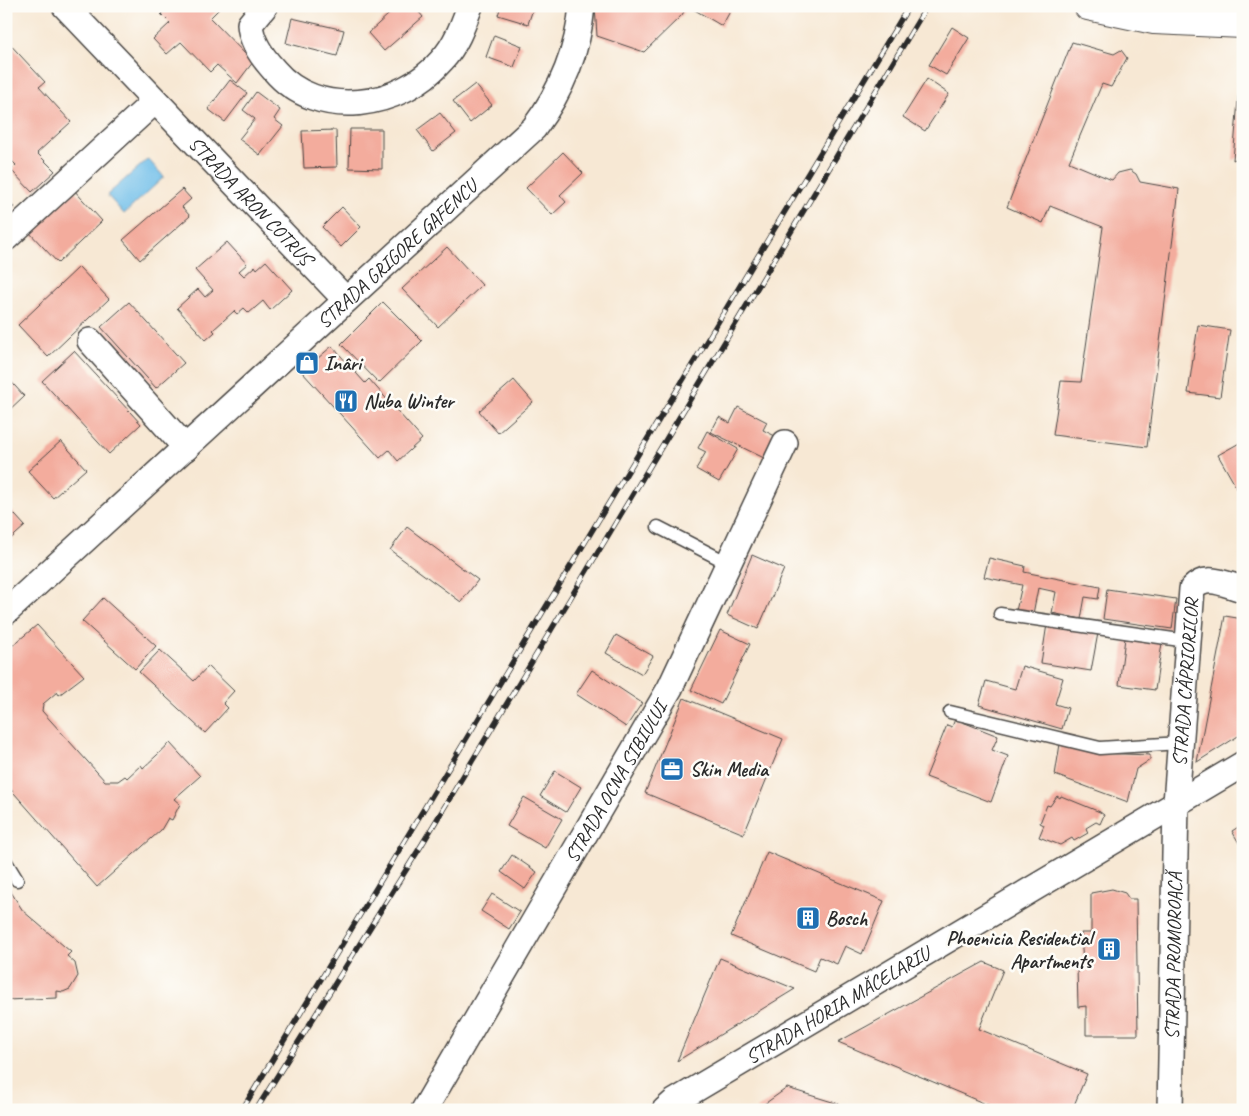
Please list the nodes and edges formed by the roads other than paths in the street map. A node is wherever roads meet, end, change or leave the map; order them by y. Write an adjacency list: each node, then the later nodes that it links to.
1 (65, 6): 7 (street, STRADA ARON COTRUȘ)
2 (265, 6): 3 (street)
3 (470, 6)
4 (582, 6): 9 (street, STRADA GRIGORE GAFENCU)
5 (1088, 6): 6 (street)
6 (1243, 24)
7 (155, 101): 8 (street); 9 (street, STRADA ARON COTRUȘ)
8 (6, 238)
9 (346, 300): 12 (street, STRADA GRIGORE GAFENCU)
10 (90, 342): 12 (street)
11 (785, 443): 14 (street, STRADA OCNA SIBIULUI)
12 (186, 448): 16 (street, STRADA GRIGORE GAFENCU)
13 (658, 526): 14 (lane)
14 (728, 563): 25 (street, STRADA OCNA SIBIULUI)
15 (1243, 588): 18 (street, STRADA CĂPRIORILOR)
16 (6, 612)
17 (1000, 614): 18 (lane)
18 (1187, 641): 20 (street, STRADA CĂPRIORILOR)
19 (950, 712): 20 (lane)
20 (1180, 743): 22 (street, STRADA CĂPRIORILOR)
21 (1243, 764): 22 (street, STRADA HORIA MĂCELARIU)
22 (1176, 802): 26 (street, STRADA HORIA MĂCELARIU); 27 (street, STRADA PROMOROACĂ)
23 (6, 862): 24 (lane)
24 (16, 880)
25 (424, 1110)
26 (665, 1110)
27 (1170, 1110)

